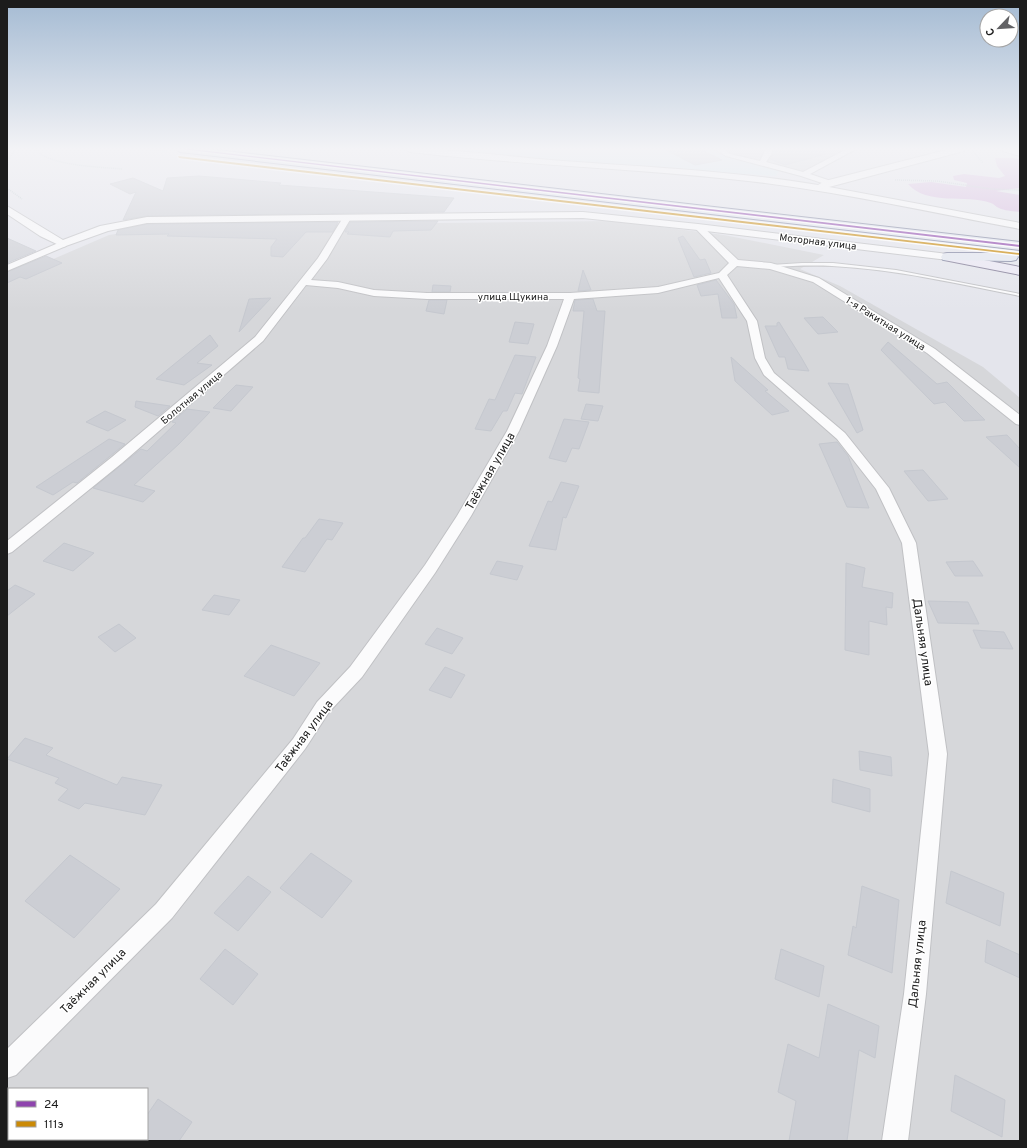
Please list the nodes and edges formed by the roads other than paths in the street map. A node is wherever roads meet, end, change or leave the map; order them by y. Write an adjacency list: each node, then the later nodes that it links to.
1 (644, 203): 10 (main road)
2 (721, 203): 8 (main road)
3 (905, 203): 6 (street)
4 (7, 209): 9 (street)
5 (347, 218): 7 (street, Моторная улица); 9 (street, Моторная улица); 18 (street, Болотная улица)
6 (1020, 226)
7 (698, 227): 11 (street, Моторная улица); 13 (street)
8 (1020, 236)
9 (63, 244): 15 (street)
10 (1020, 246)
11 (948, 257): 12 (main road); 16 (main road)
12 (1020, 257)
13 (735, 263): 14 (street, 1-я Ракитная улица); 17 (street)
14 (771, 266): 19 (lane); 21 (street, 1-я Ракитная улица)
15 (7, 268)
16 (1020, 271)
17 (722, 275): 20 (street, улица Щукина); 24 (street, Дальняя улица)
18 (304, 282): 20 (street, улица Щукина); 22 (street, Болотная улица)
19 (1020, 294)
20 (570, 296): 23 (street, Таёжная улица)
21 (1020, 421)
22 (7, 549)
23 (7, 1066)
24 (896, 1141)

